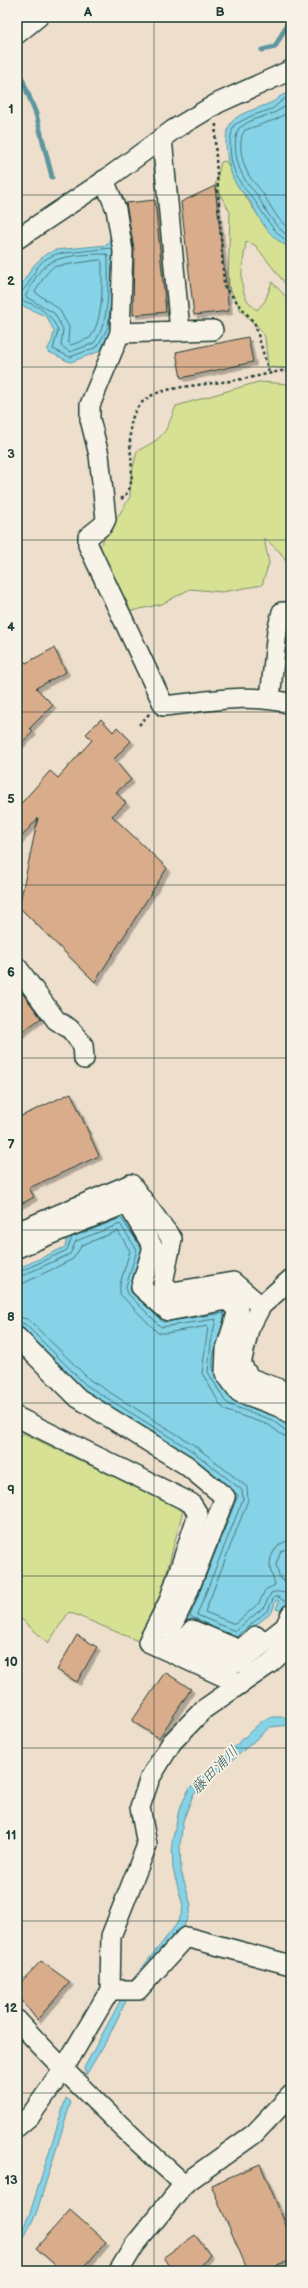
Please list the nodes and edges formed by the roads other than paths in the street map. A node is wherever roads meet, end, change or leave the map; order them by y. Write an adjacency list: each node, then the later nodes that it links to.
1 (38, 17): 2 (street)
2 (17, 34)
3 (291, 70): 4 (street)
4 (162, 138): 5 (street); 8 (street)
5 (104, 180): 6 (street); 9 (street)
6 (17, 239)
7 (213, 330): 8 (street)
8 (180, 331): 9 (street)
9 (120, 333): 11 (street)
10 (291, 612): 11 (street)
11 (270, 699): 12 (street)
12 (291, 704)
13 (17, 966): 14 (street)
14 (84, 1059)
15 (17, 1232): 20 (street)
16 (63, 1242): 18 (street)
17 (17, 1248): 24 (street)
18 (17, 1262)
19 (291, 1279): 20 (street)
20 (261, 1306): 22 (street)
21 (17, 1337): 25 (street)
22 (291, 1395)
23 (18, 1414): 27 (street)
24 (291, 1415)
25 (287, 1610)
26 (291, 1645): 27 (street)
27 (240, 1684): 29 (street)
28 (291, 1965): 29 (street)
29 (123, 1990): 31 (street)
30 (17, 2020): 31 (street)
31 (63, 2070): 33 (street); 34 (street)
32 (291, 2095): 34 (street)
33 (17, 2127)
34 (184, 2184): 35 (street)
35 (119, 2271)

